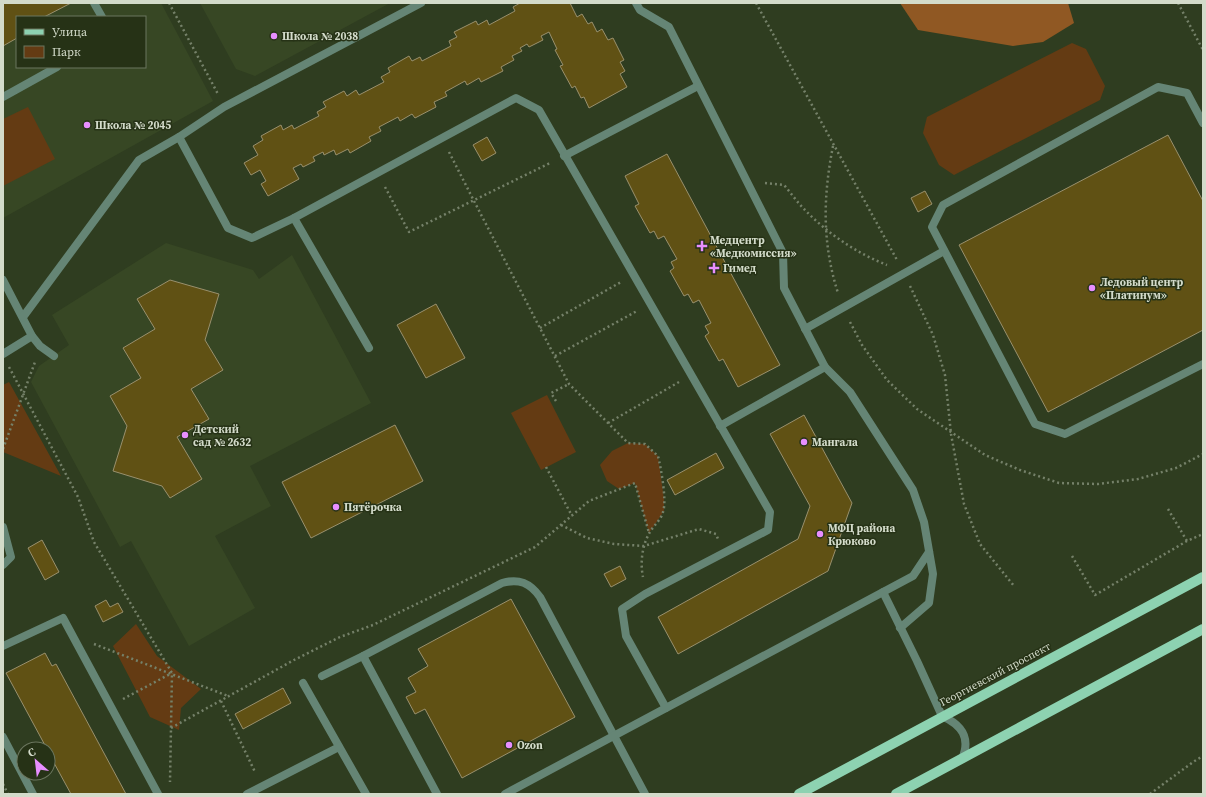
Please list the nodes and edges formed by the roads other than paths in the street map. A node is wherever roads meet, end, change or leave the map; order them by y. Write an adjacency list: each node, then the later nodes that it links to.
1 (94, 3): 4 (street)
2 (421, 3): 9 (street)
3 (636, 3): 6 (street)
4 (101, 16)
5 (55, 68): 7 (street)
6 (698, 86): 10 (street); 15 (street)
7 (3, 97)
8 (1203, 123): 12 (street)
9 (179, 137): 11 (street); 14 (street)
10 (564, 156): 11 (street); 22 (street)
11 (294, 218): 17 (street)
12 (944, 251): 15 (street); 20 (street)
13 (3, 280): 14 (street)
14 (22, 317): 16 (street)
15 (806, 329): 21 (street)
16 (32, 336): 18 (street); 19 (street)
17 (369, 348)
18 (3, 354)
19 (54, 356)
20 (1203, 364)
21 (826, 367): 22 (street); 24 (street)
22 (720, 426): 34 (street)
23 (3, 527): 25 (street)
24 (929, 552): 27 (street); 28 (street)
25 (3, 565)
26 (1203, 577): 35 (main road, Георгиевский проспект)
27 (883, 592): 28 (street); 34 (street)
28 (900, 628): 35 (street)
29 (1203, 629): 39 (main road)
30 (3, 646): 41 (street)
31 (363, 656): 32 (street); 36 (street); 44 (street)
32 (322, 676)
33 (303, 682): 38 (street)
34 (666, 708): 36 (street)
35 (942, 716): 39 (street); 47 (main road, Георгиевский проспект)
36 (613, 736): 45 (street); 46 (street)
37 (3, 737): 40 (street)
38 (339, 747): 42 (street); 43 (street)
39 (962, 759): 48 (main road)
40 (33, 794)
41 (158, 794)
42 (247, 794)
43 (366, 794)
44 (437, 794)
45 (505, 794)
46 (645, 794)
47 (799, 794)
48 (896, 794)

